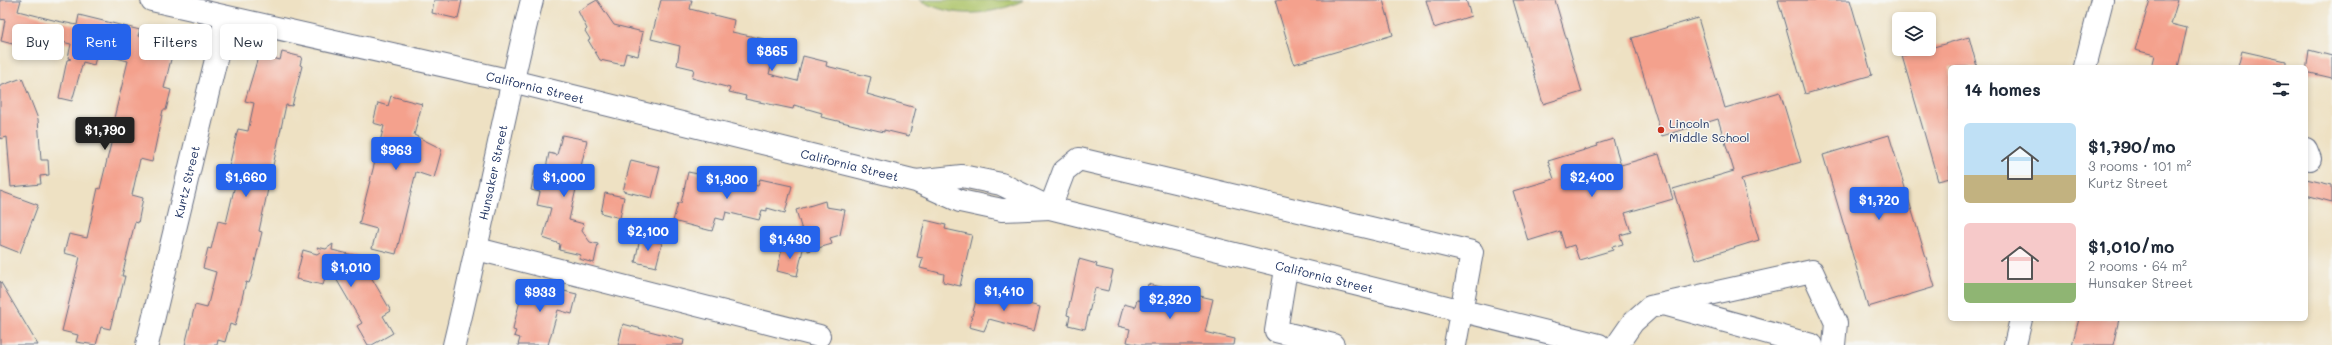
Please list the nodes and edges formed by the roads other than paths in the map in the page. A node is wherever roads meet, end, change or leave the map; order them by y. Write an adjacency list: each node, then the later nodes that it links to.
1 (152, 0): 4 (main road, California Street)
2 (532, 0): 6 (main road, Hunsaker Street)
3 (2102, 0): 5 (main road)
4 (226, 18): 6 (main road, California Street); 15 (main road, Kurtz Street)
5 (2086, 65)
6 (512, 81): 7 (main road, California Street); 8 (main road, Hunsaker Street)
7 (1050, 208): 9 (main road, California Street); 11 (main road)
8 (477, 249): 13 (main road); 16 (main road, Hunsaker Street)
9 (1286, 269): 11 (main road, California Street); 14 (main road)
10 (1663, 304): 20 (main road); 21 (main road); 22 (main road)
11 (1461, 310): 18 (main road); 19 (main road, California Street)
12 (2021, 321): 23 (main road)
13 (819, 336)
14 (1274, 338): 17 (main road)
15 (147, 345)
16 (454, 345)
17 (1333, 345)
18 (1455, 345)
19 (1599, 345)
20 (1617, 345)
21 (1812, 345)
22 (1834, 345)
23 (2015, 345)

